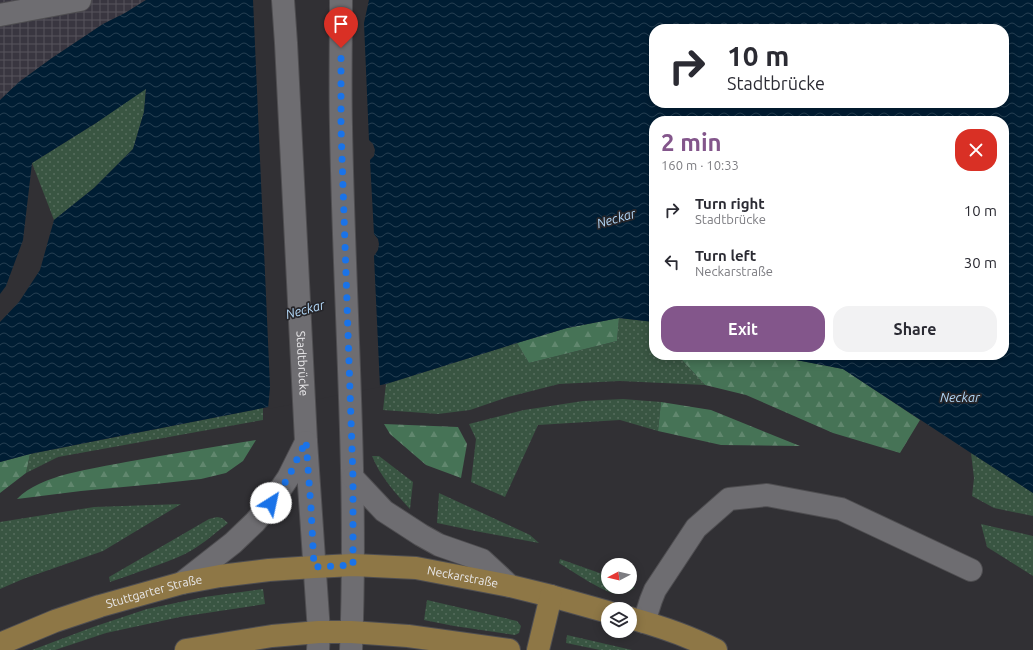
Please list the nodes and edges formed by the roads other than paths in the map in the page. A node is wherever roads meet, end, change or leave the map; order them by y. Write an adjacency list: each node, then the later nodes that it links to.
1 (80, 0): 4 (street)
2 (283, 0): 5 (street, Stadtbrücke)
3 (341, 0): 6 (street)
4 (0, 15)
5 (306, 441): 8 (street, Stadtbrücke); 10 (street)
6 (353, 478): 7 (street); 11 (street)
7 (353, 565): 8 (main road, Neckarstraße); 11 (main road, Neckarstraße); 16 (street)
8 (314, 567): 10 (main road, Stuttgarter Straße); 15 (street, Stadtbrücke)
9 (971, 570): 14 (street)
10 (182, 583): 17 (main road, Stuttgarter Straße)
11 (510, 586): 12 (main road, Neckarstraße)
12 (551, 596): 13 (main road, Neckarstraße); 20 (main road)
13 (601, 610)
14 (637, 620): 21 (main road)
15 (319, 641): 16 (main road); 18 (main road)
16 (351, 641): 19 (main road)
17 (0, 644)
18 (190, 650)
19 (509, 650)
20 (538, 650)
21 (716, 650)

